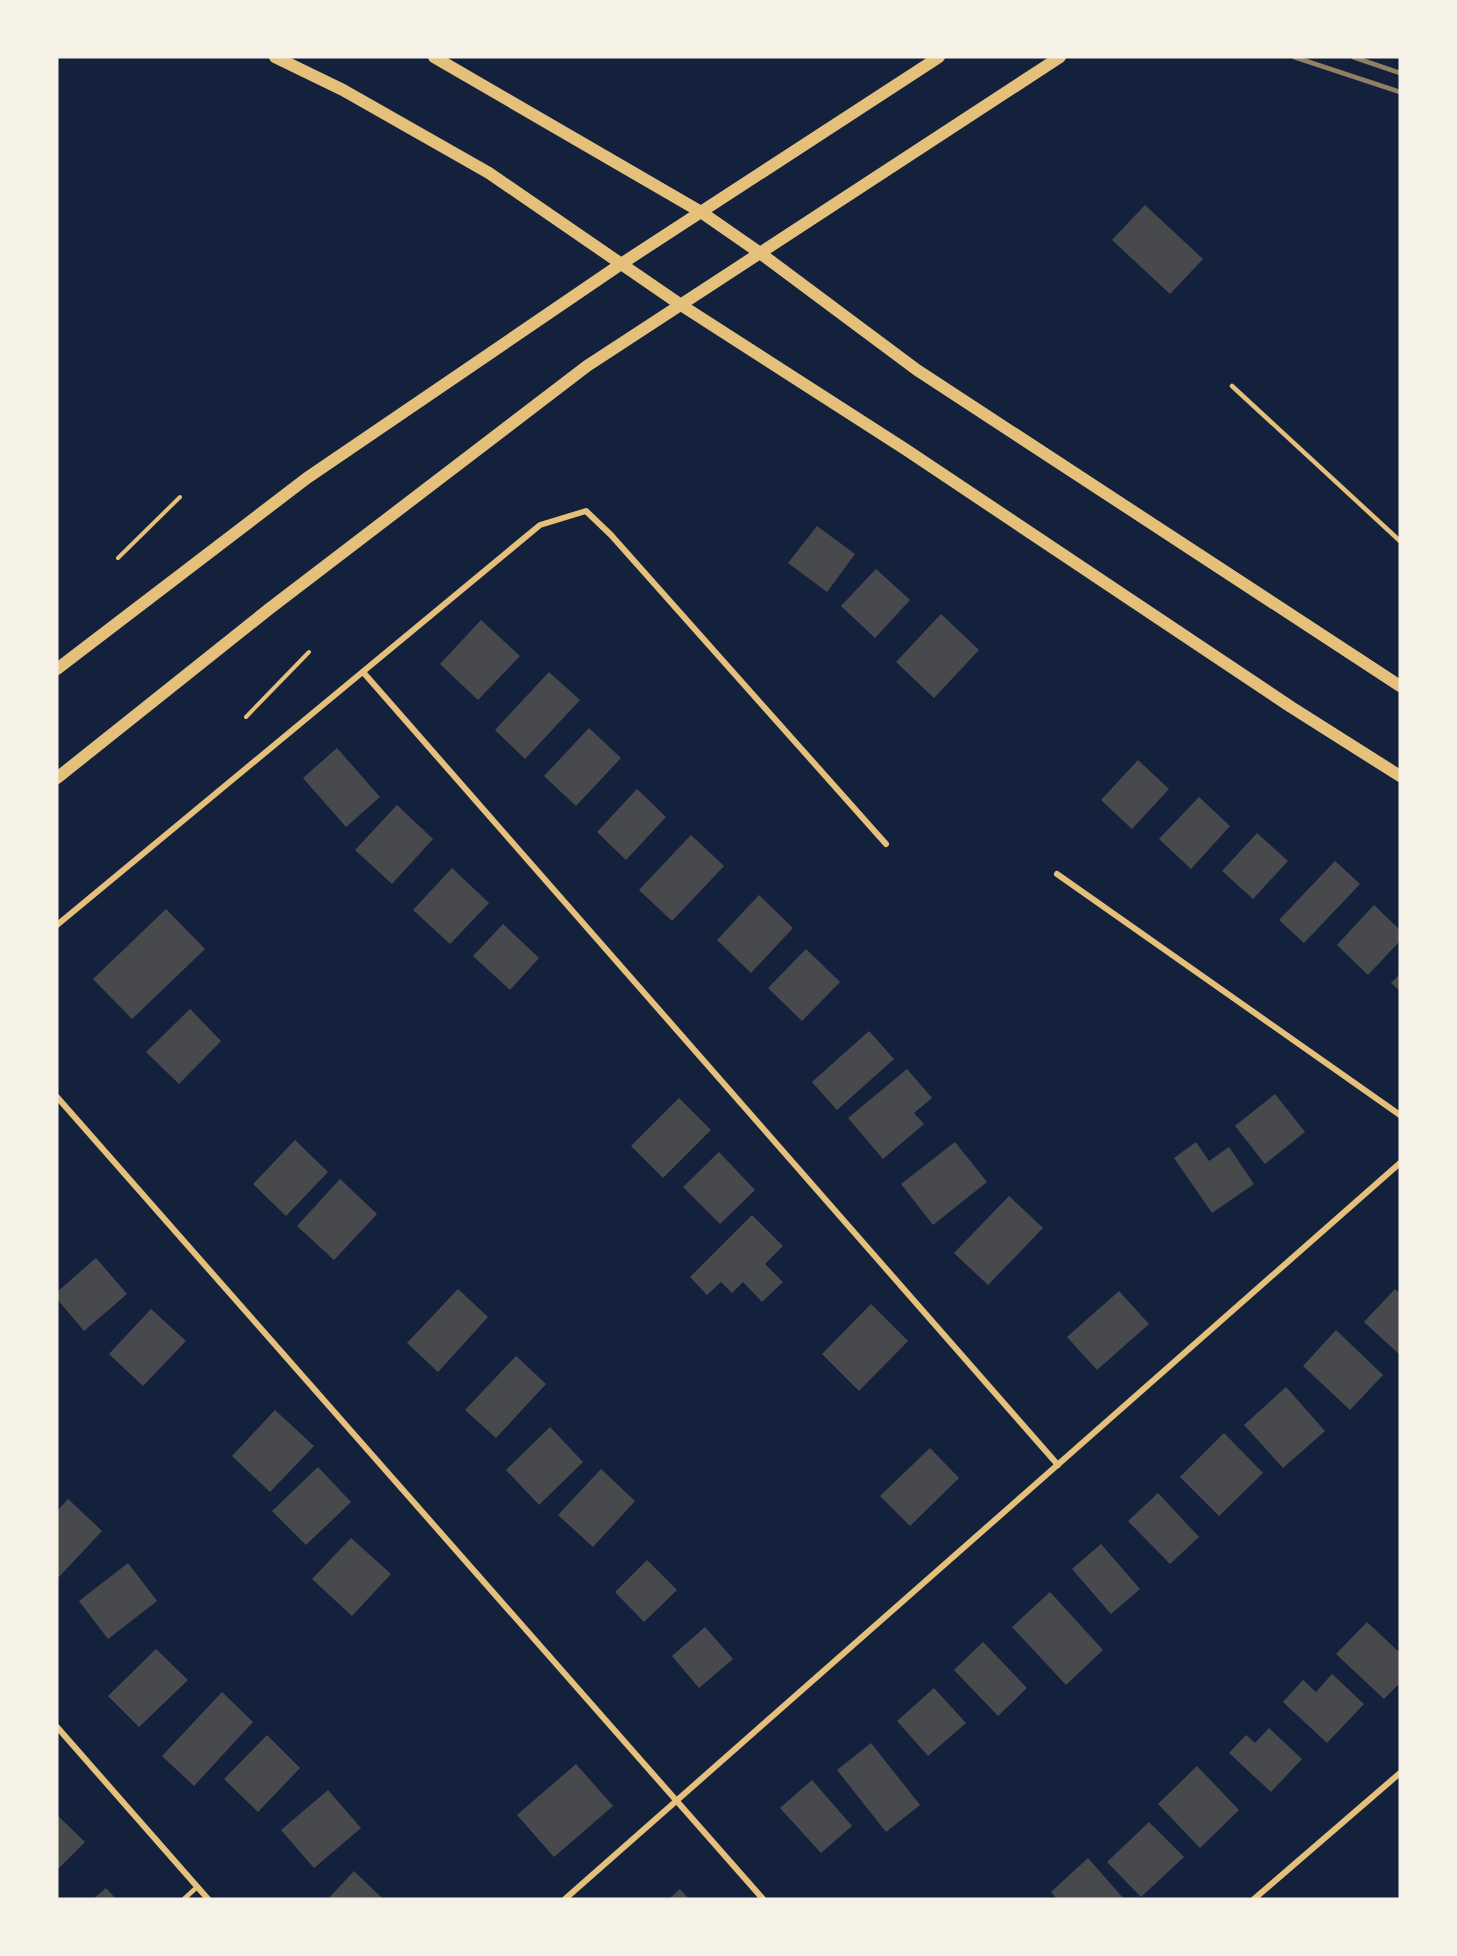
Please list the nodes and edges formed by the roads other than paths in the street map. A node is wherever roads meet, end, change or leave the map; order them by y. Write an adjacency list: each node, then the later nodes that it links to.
1 (275, 57): 7 (main road)
2 (434, 57): 5 (main road)
3 (939, 57): 5 (main road)
4 (1060, 57): 6 (main road)
5 (701, 212): 6 (main road); 7 (main road)
6 (760, 253): 8 (main road); 13 (main road)
7 (621, 264): 8 (main road); 11 (main road)
8 (681, 305): 14 (main road); 15 (main road)
9 (1232, 386): 10 (lane)
10 (1400, 541)
11 (57, 669)
12 (363, 672): 16 (street); 18 (street); 22 (street)
13 (1400, 686)
14 (1400, 776)
15 (57, 778)
16 (886, 844)
17 (1057, 874): 20 (street)
18 (57, 925)
19 (57, 1097): 25 (street)
20 (1400, 1114)
21 (1400, 1163): 22 (street)
22 (1058, 1465): 25 (street)
23 (57, 1726): 26 (street)
24 (1400, 1773): 31 (street)
25 (676, 1801): 29 (street); 30 (street)
26 (197, 1887): 27 (lane); 28 (street)
27 (184, 1899)
28 (208, 1899)
29 (565, 1899)
30 (763, 1899)
31 (1254, 1899)

